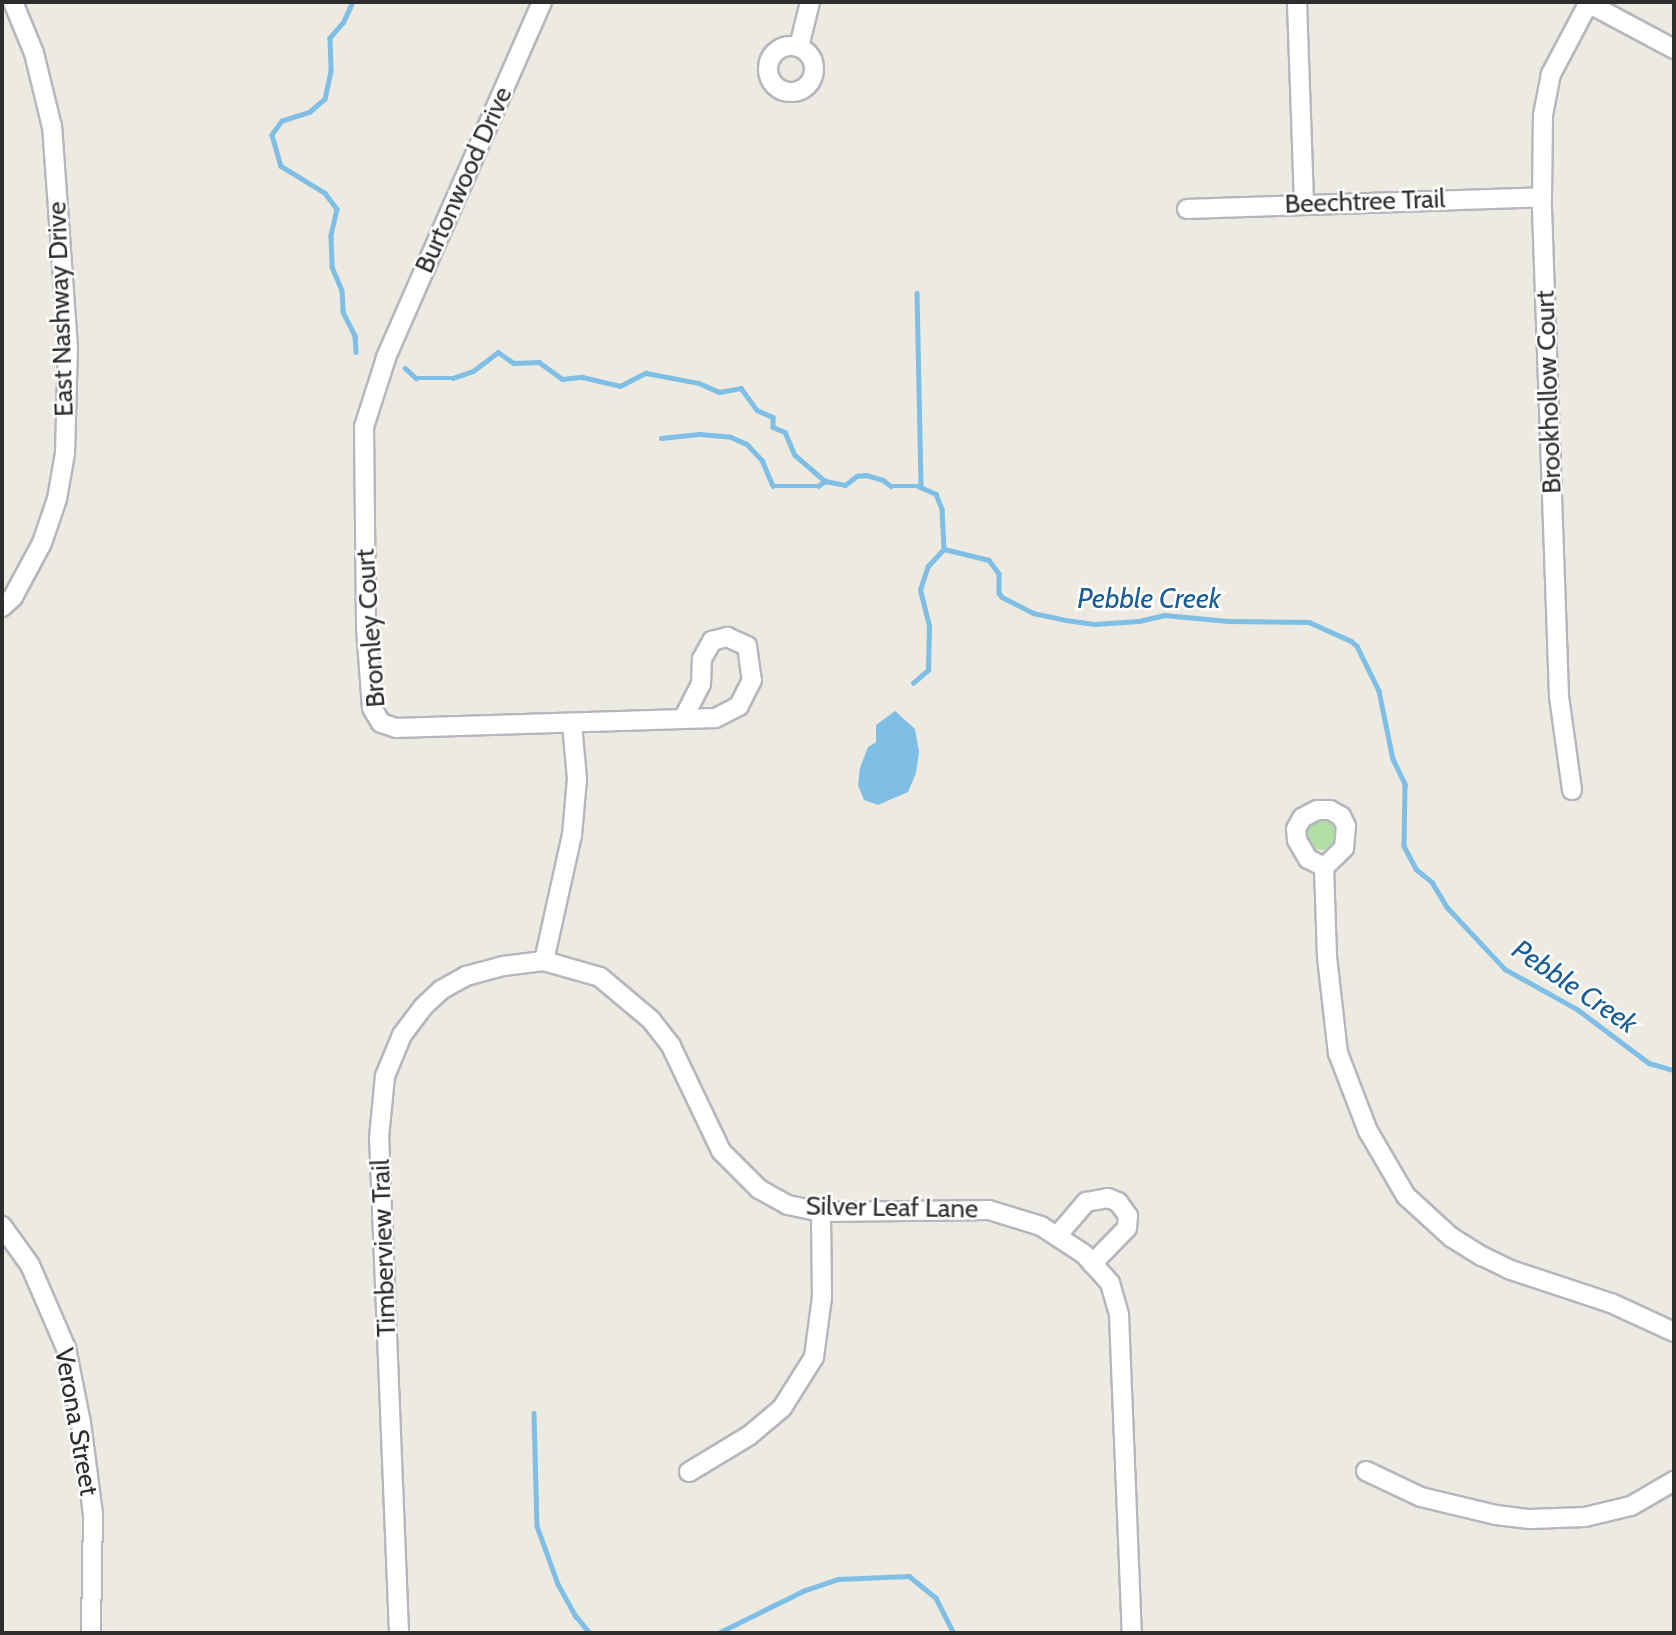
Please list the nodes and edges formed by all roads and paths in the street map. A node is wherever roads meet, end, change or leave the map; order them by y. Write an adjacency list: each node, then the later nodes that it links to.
1 (13, 2): 12 (street, East Nashway Drive)
2 (542, 2): 11 (street, Burtonwood Drive)
3 (810, 2): 6 (street)
4 (1297, 2): 9 (street)
5 (1587, 3): 7 (street); 8 (street, Brookhollow Court)
6 (799, 47)
7 (1674, 49)
8 (1542, 197): 9 (street, Beechtree Trail); 15 (street, Brookhollow Court)
9 (1304, 204): 10 (street, Beechtree Trail)
10 (1187, 209)
11 (386, 358): 14 (street, Bromley Court)
12 (2, 607)
13 (683, 719): 13 (street, Bromley Court); 14 (street, Bromley Court)
14 (572, 724): 17 (street)
15 (1572, 790)
16 (1324, 867): 22 (street)
17 (544, 961): 18 (street, Silver Leaf Lane); 27 (street, Timberview Trail)
18 (821, 1212): 20 (street, Silver Leaf Lane); 24 (street)
19 (2, 1226): 26 (street, Verona Street)
20 (1057, 1236): 21 (street, Silver Leaf Lane); 21 (street)
21 (1092, 1264): 28 (street, Silver Leaf Lane)
22 (1674, 1332)
23 (1366, 1471): 25 (street)
24 (690, 1472)
25 (1674, 1481)
26 (91, 1633)
27 (399, 1633)
28 (1132, 1633)

